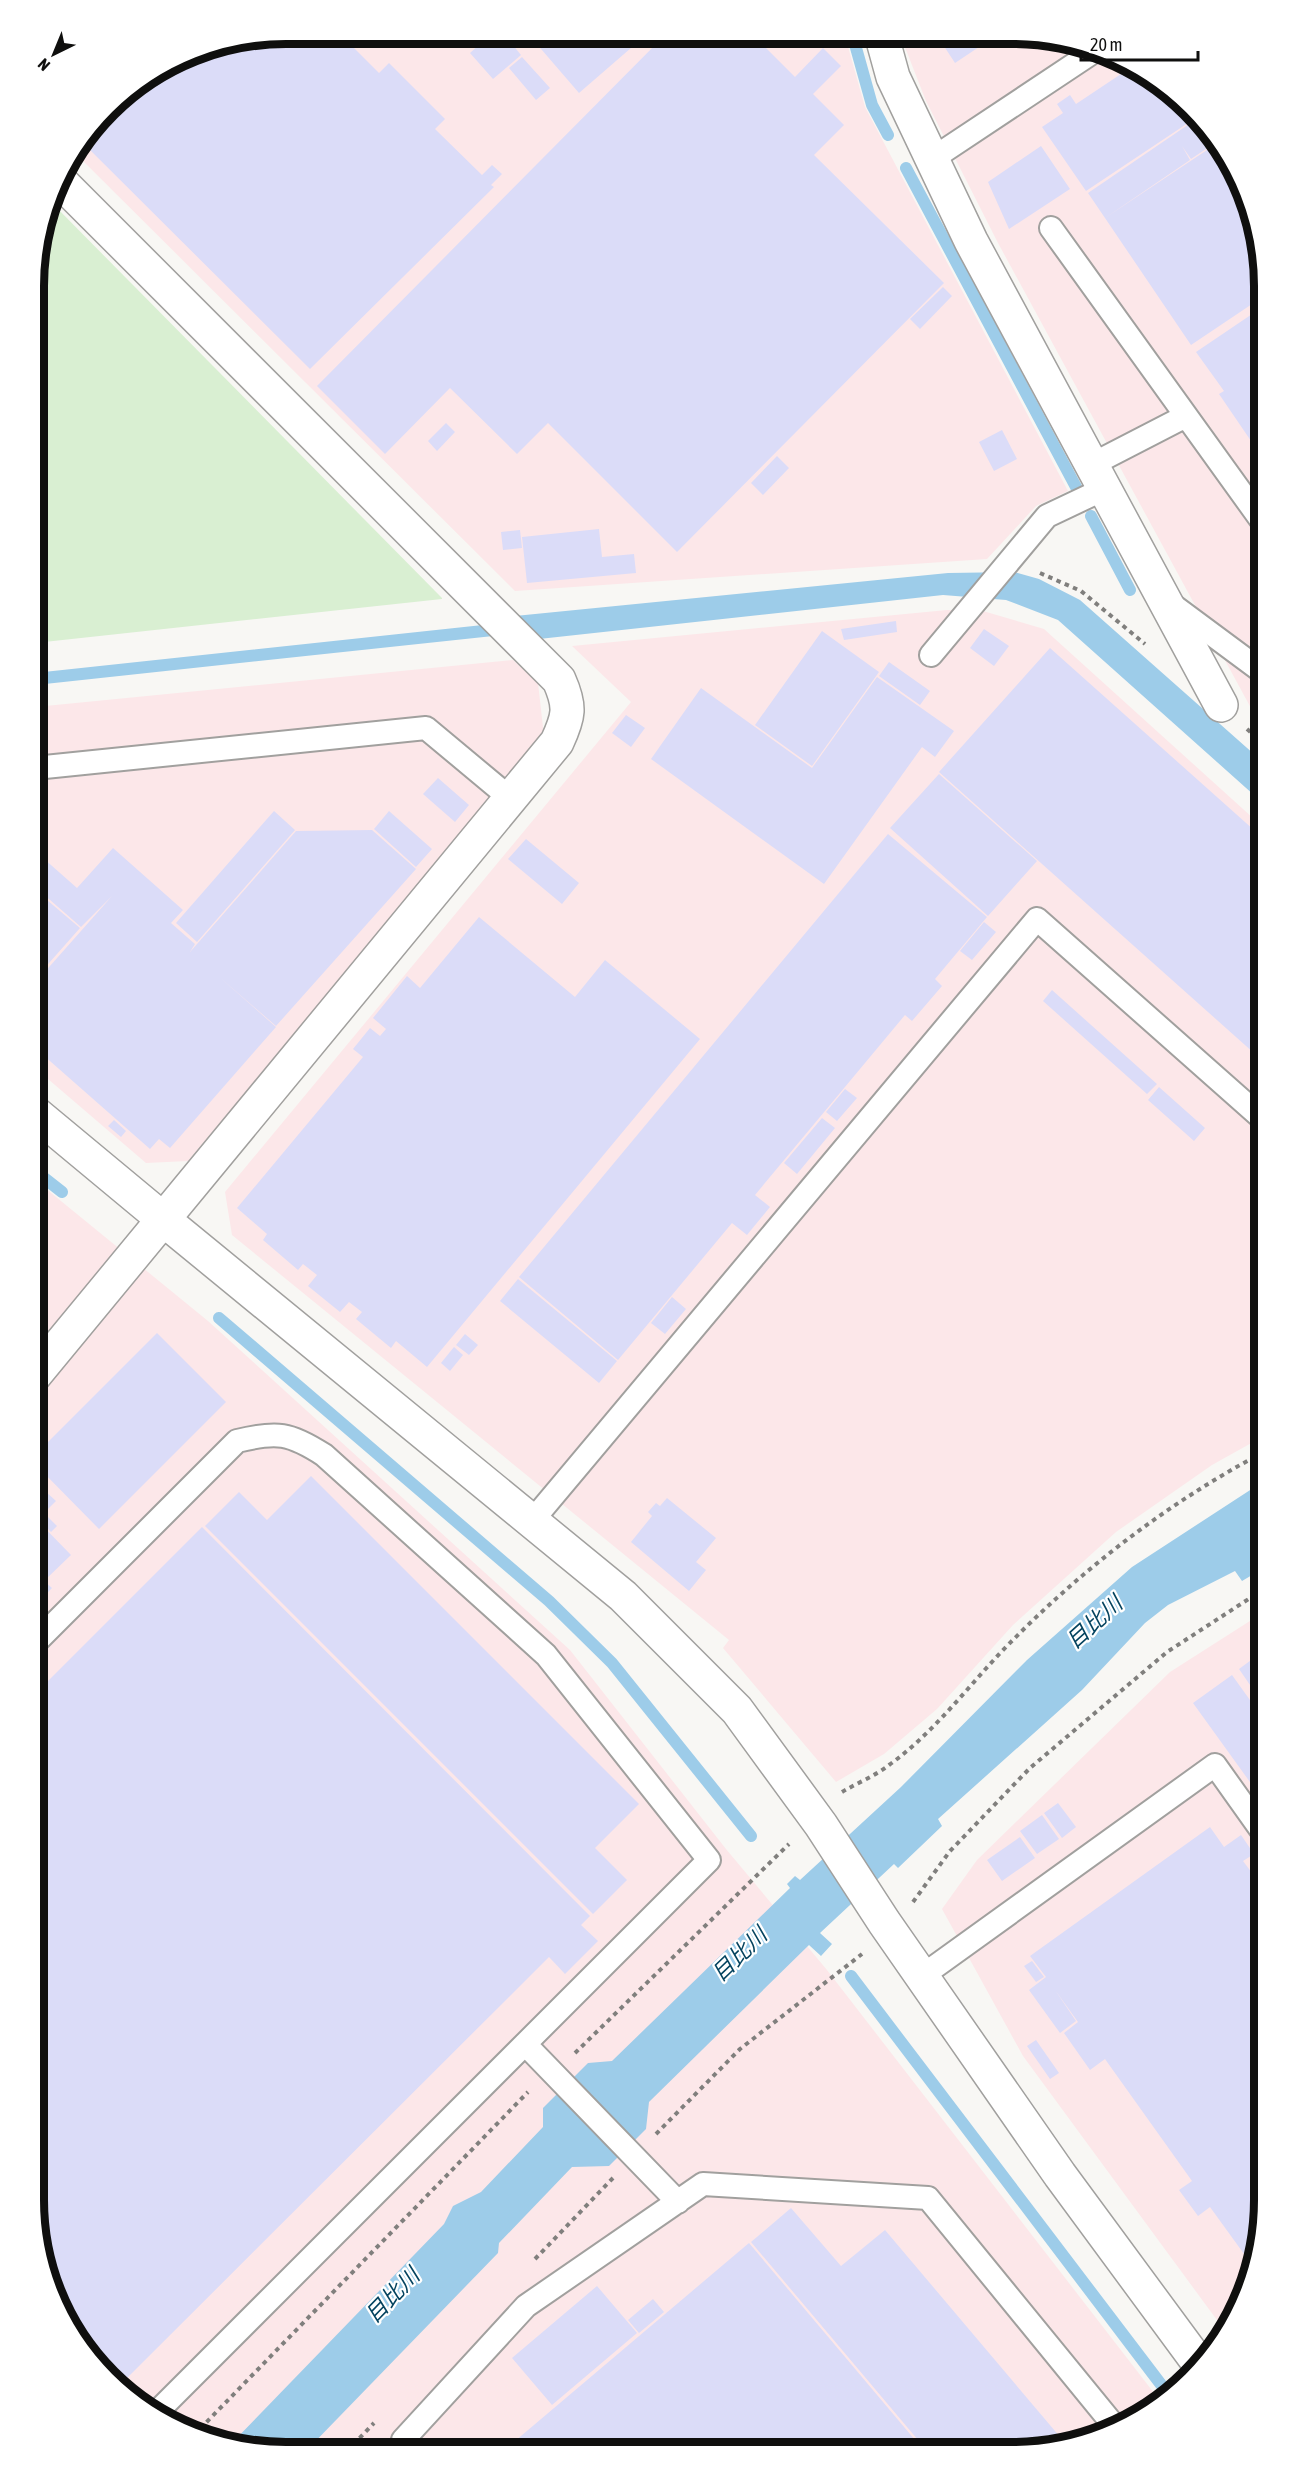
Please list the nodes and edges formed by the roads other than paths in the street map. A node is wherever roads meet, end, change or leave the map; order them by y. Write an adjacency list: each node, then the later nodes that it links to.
1 (884, 44): 3 (street)
2 (1088, 56): 3 (lane)
3 (932, 159): 7 (street)
4 (65, 186): 14 (street)
5 (1051, 228): 6 (lane)
6 (1186, 416): 7 (lane); 8 (lane)
7 (1098, 477): 9 (street); 10 (lane)
8 (1254, 510)
9 (1162, 597): 11 (lane); 12 (street)
10 (931, 655)
11 (1254, 666)
12 (1221, 705)
13 (44, 767): 14 (lane)
14 (510, 798): 17 (street)
15 (1254, 1111): 19 (lane)
16 (44, 1120): 17 (street)
17 (164, 1220): 18 (street); 19 (street)
18 (44, 1364)
19 (532, 1521): 22 (street)
20 (44, 1634): 23 (lane)
21 (1254, 1820): 22 (lane)
22 (922, 1976): 25 (street)
23 (525, 2044): 24 (lane); 26 (lane)
24 (678, 2202): 27 (lane); 28 (lane)
25 (1195, 2358)
26 (162, 2408)
27 (1111, 2421)
28 (403, 2440)

